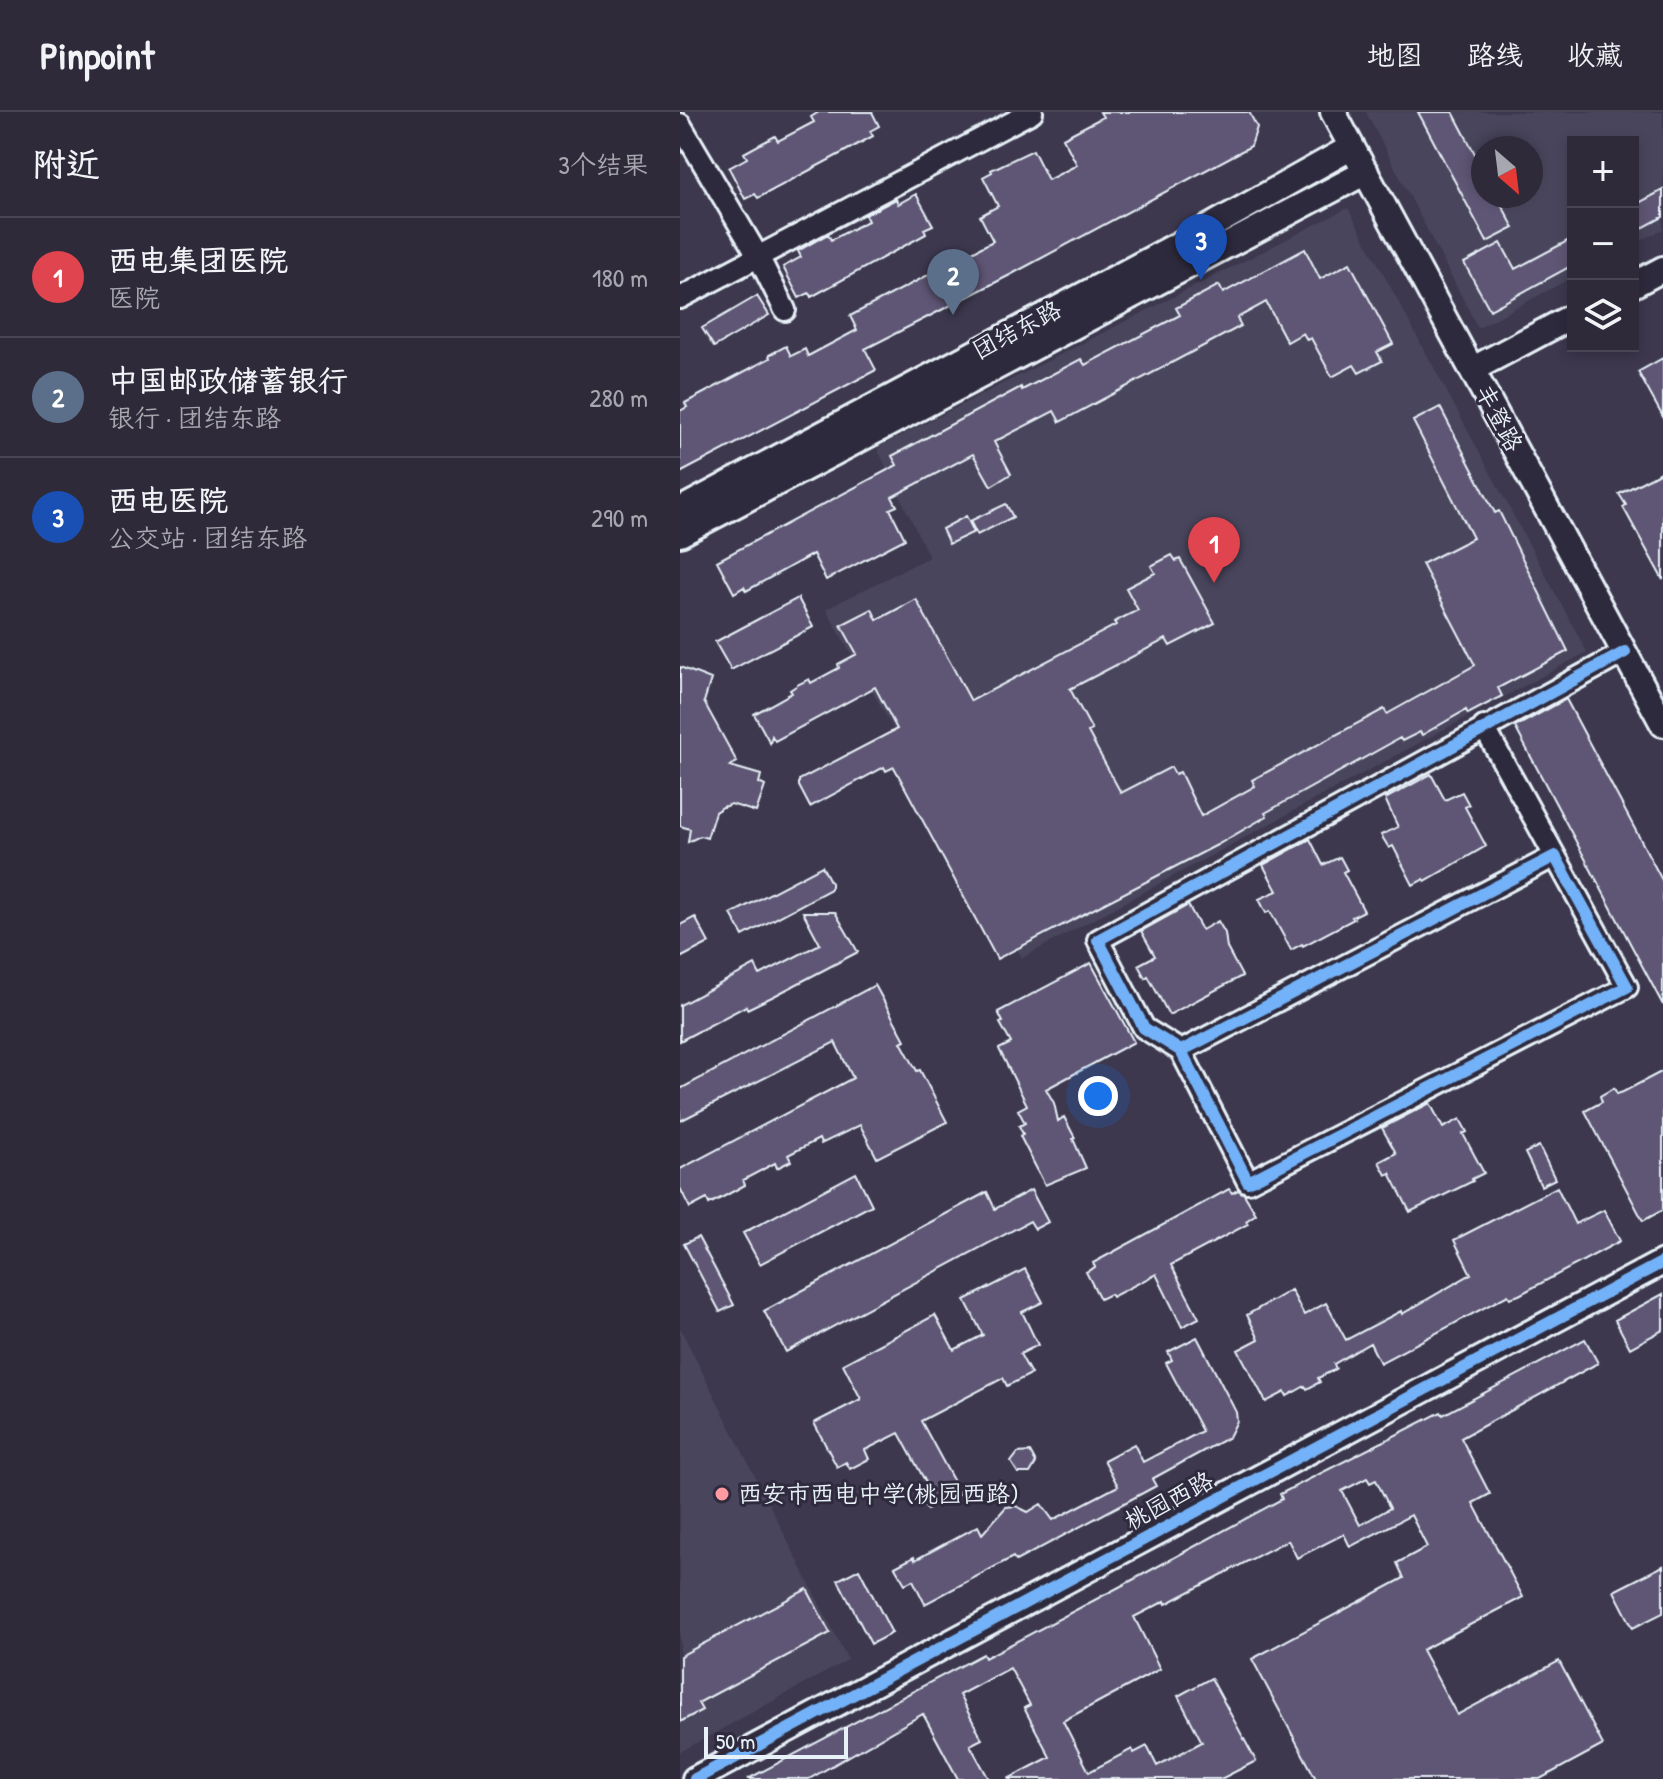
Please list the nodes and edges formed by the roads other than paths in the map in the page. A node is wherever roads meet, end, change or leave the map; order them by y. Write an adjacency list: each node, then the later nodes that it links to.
1 (1032, 112): 6 (street)
2 (1333, 112): 4 (street, 丰登路)
3 (680, 124): 6 (street)
4 (1352, 147): 5 (street, 丰登路); 13 (street, 团结东路)
5 (1366, 172): 12 (street, 丰登路); 14 (street)
6 (759, 258): 9 (street); 10 (street)
7 (1663, 269): 8 (street)
8 (1639, 282)
9 (680, 298)
10 (785, 310)
11 (1567, 319): 12 (street)
12 (1473, 369): 15 (street, 丰登路)
13 (680, 510)
14 (680, 534)
15 (1625, 652): 16 (street, 丰登路); 17 (street)
16 (1663, 724)
17 (1484, 727): 18 (street); 19 (street)
18 (1555, 856): 19 (street); 19 (street)
19 (1181, 1051)
20 (1663, 1262): 21 (street, 桃园西路)
21 (695, 1779)

